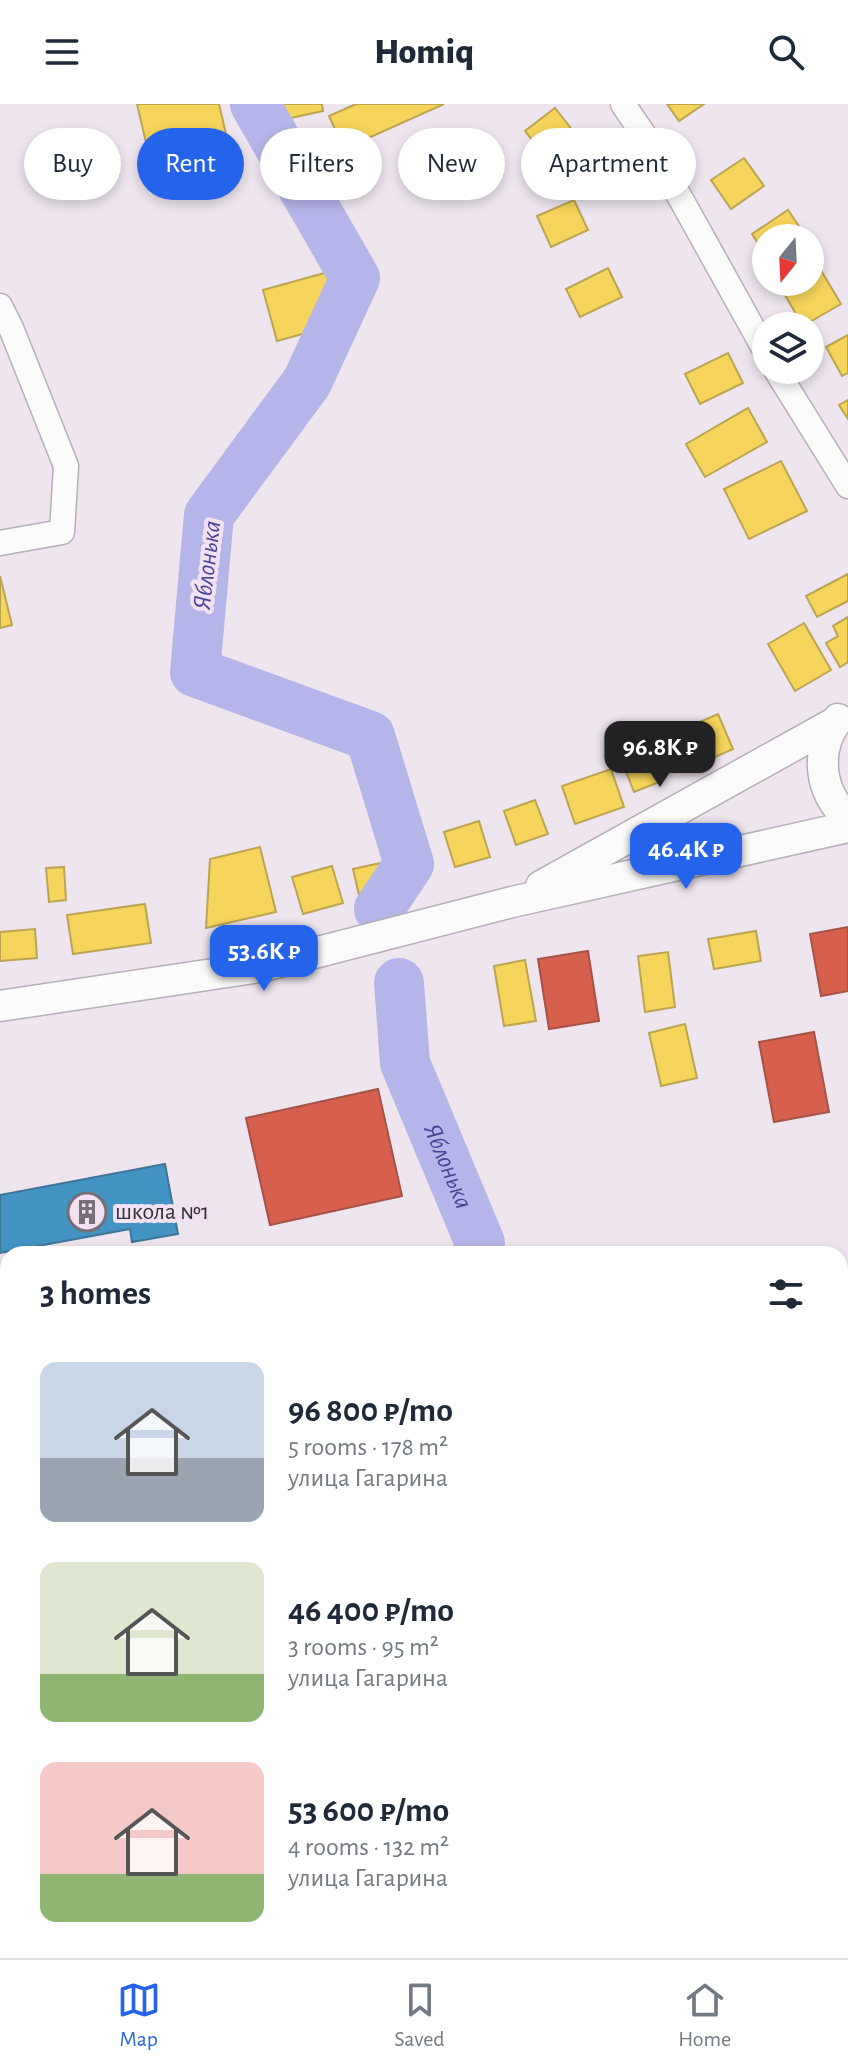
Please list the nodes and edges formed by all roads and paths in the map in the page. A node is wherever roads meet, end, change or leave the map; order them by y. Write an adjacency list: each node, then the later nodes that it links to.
1 (623, 104): 3 (street)
2 (0, 306): 6 (street)
3 (752, 327)
4 (785, 384): 5 (street)
5 (848, 486)
6 (0, 543)
7 (841, 715): 8 (street); 10 (street)
8 (848, 817)
9 (848, 827): 10 (street)
10 (512, 902): 11 (street)
11 (0, 1006)

